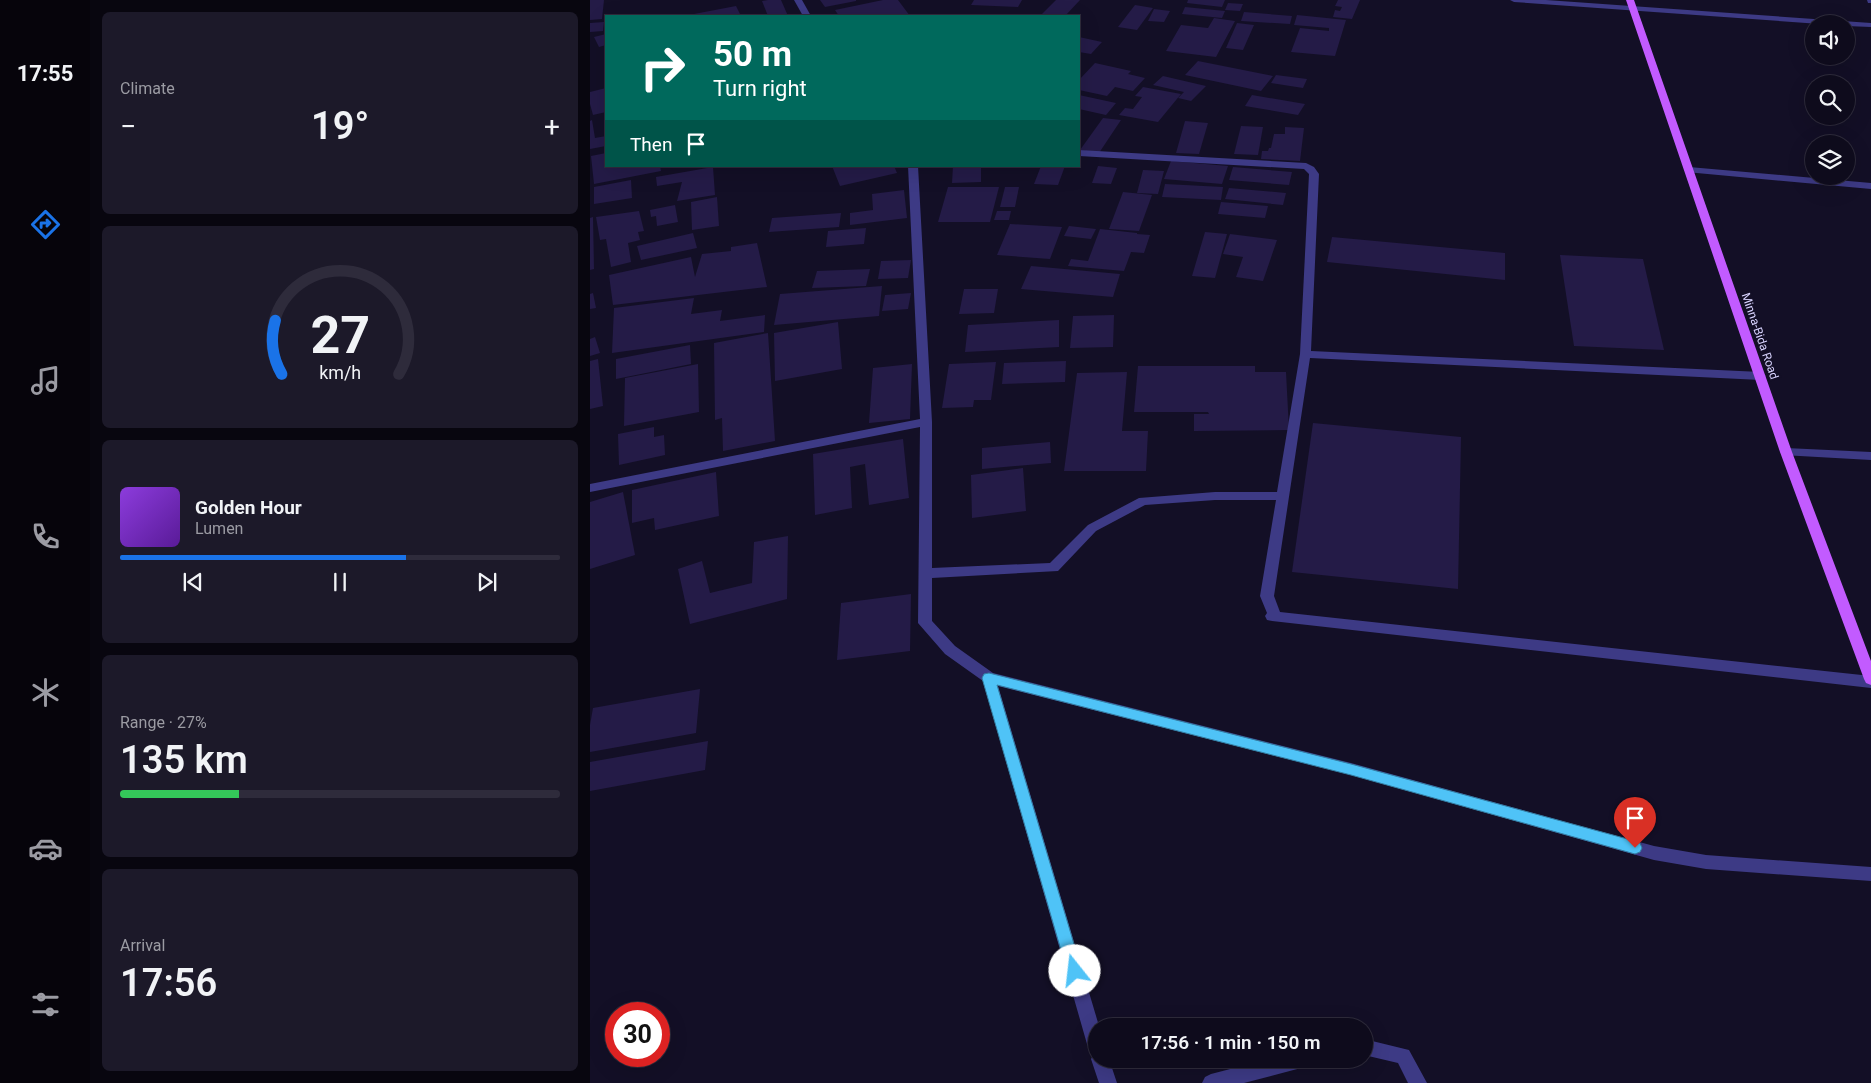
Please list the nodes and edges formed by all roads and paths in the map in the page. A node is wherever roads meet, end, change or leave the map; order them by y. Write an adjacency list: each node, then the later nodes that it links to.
1 (798, 0): 4 (street)
2 (1514, 0): 3 (street)
3 (1632, 4): 5 (street); 8 (main road, Minna-Bida Road)
4 (806, 15)
5 (1871, 25)
6 (1080, 153): 10 (street)
7 (912, 167): 12 (street)
8 (1689, 170): 9 (street); 11 (main road, Minna-Bida Road)
9 (1871, 186)
10 (1305, 354): 11 (street); 16 (street)
11 (1761, 376): 13 (main road, Minna-Bida Road)
12 (926, 422): 15 (street); 17 (street)
13 (1786, 452): 14 (street); 19 (main road, Minna-Bida Road)
14 (1871, 456)
15 (590, 488)
16 (1283, 496): 17 (street); 19 (street)
17 (925, 573): 18 (street)
18 (989, 678): 20 (street); 21 (street)
19 (1871, 680)
20 (1871, 874)
21 (1088, 1018)
22 (1373, 1049): 27 (street)
23 (1103, 1068): 25 (street)
24 (1267, 1068): 26 (street)
25 (1108, 1083)
26 (1211, 1083)
27 (1418, 1083)

